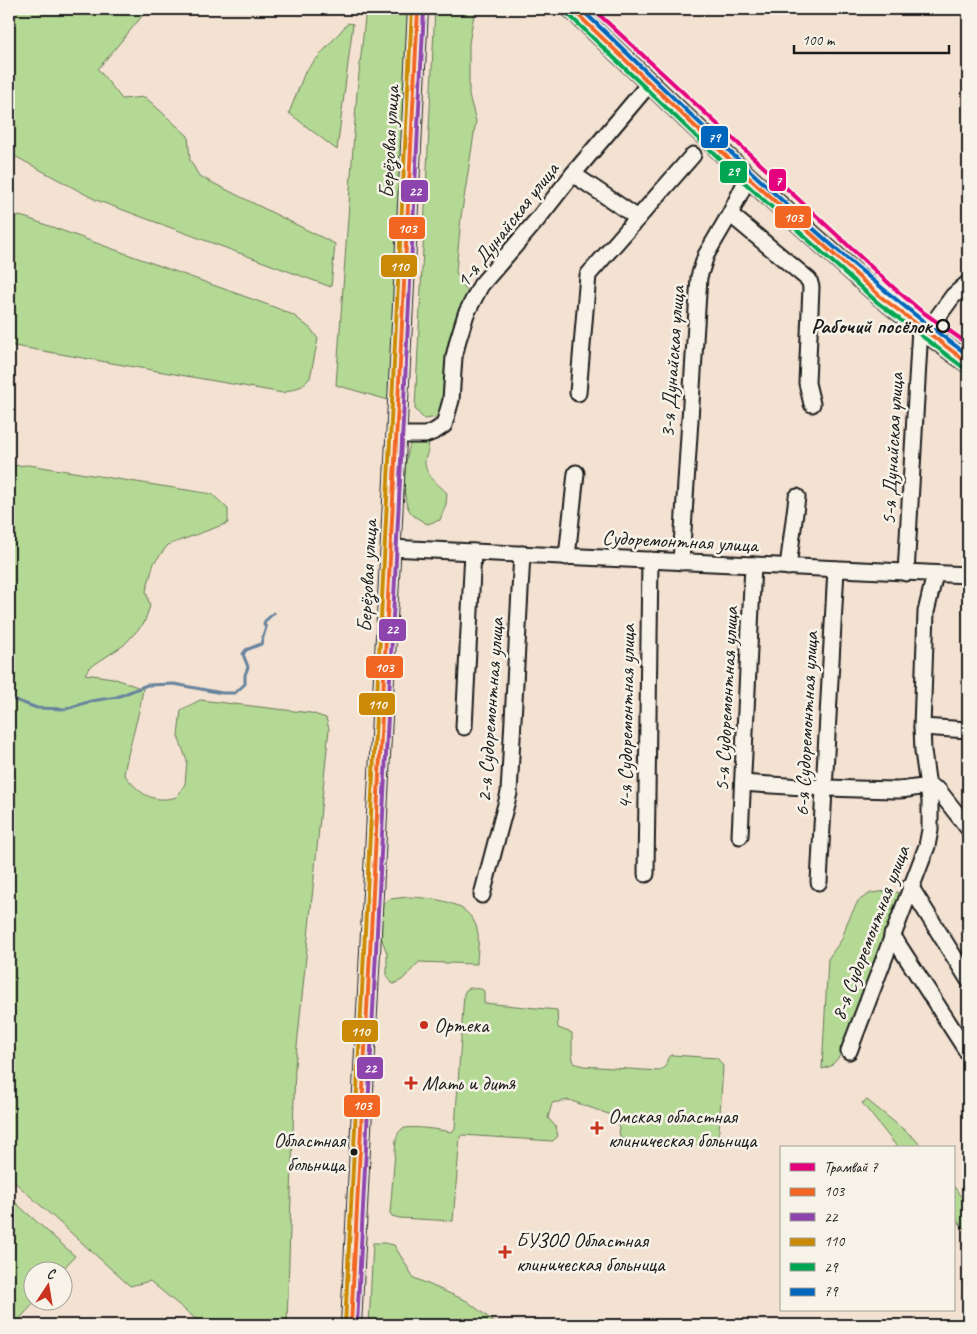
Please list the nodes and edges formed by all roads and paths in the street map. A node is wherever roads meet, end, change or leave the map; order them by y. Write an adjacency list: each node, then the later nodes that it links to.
1 (418, 9): 14 (main road, Берёзовая улица)
2 (572, 9): 3 (main road)
3 (650, 84): 5 (street, 1-я Дунайская улица); 6 (main road)
4 (693, 155): 8 (street)
5 (573, 174): 8 (street); 14 (street, 1-я Дунайская улица)
6 (748, 177): 7 (street, 3-я Дунайская улица); 10 (main road)
7 (730, 214): 13 (street); 22 (street, 3-я Дунайская улица)
8 (638, 218): 12 (street)
9 (968, 283): 10 (street)
10 (922, 330): 11 (main road); 26 (street, 5-я Дунайская улица)
11 (968, 363)
12 (578, 393)
13 (812, 404)
14 (396, 435): 17 (main road, Берёзовая улица)
15 (576, 473): 20 (street)
16 (797, 498): 24 (street)
17 (390, 548): 18 (street, Судоремонтная улица); 45 (main road, Берёзовая улица)
18 (473, 552): 19 (street, Судоремонтная улица); 29 (street)
19 (522, 554): 20 (street, Судоремонтная улица); 40 (street, 2-я Судоремонтная улица)
20 (567, 556): 21 (street, Судоремонтная улица)
21 (650, 560): 22 (street, Судоремонтная улица); 37 (street, 4-я Судоремонтная улица)
22 (681, 562): 23 (street, Судоремонтная улица)
23 (753, 565): 24 (street, Судоремонтная улица); 32 (street, 5-я Судоремонтная улица)
24 (788, 567): 25 (street, Судоремонтная улица)
25 (836, 569): 26 (street, Судоремонтная улица); 34 (street, 6-я Судоремонтная улица)
26 (906, 573): 27 (street, Судоремонтная улица)
27 (935, 574): 28 (street, Судоремонтная улица); 30 (street, 8-я Судоремонтная улица)
28 (968, 576)
29 (464, 727)
30 (922, 727): 31 (street); 33 (street, 8-я Судоремонтная улица)
31 (968, 730)
32 (744, 783): 34 (street); 36 (street, 5-я Судоремонтная улица)
33 (928, 786): 34 (street); 35 (street); 39 (street, 8-я Судоремонтная улица)
34 (823, 789): 38 (street, 6-я Судоремонтная улица)
35 (968, 828)
36 (740, 836)
37 (646, 874)
38 (819, 882)
39 (910, 886): 41 (street, 8-я Судоремонтная улица); 42 (street)
40 (482, 895)
41 (892, 934): 43 (street, 8-я Судоремонтная улица); 44 (street)
42 (968, 980)
43 (849, 1050)
44 (968, 1053)
45 (351, 1325)

